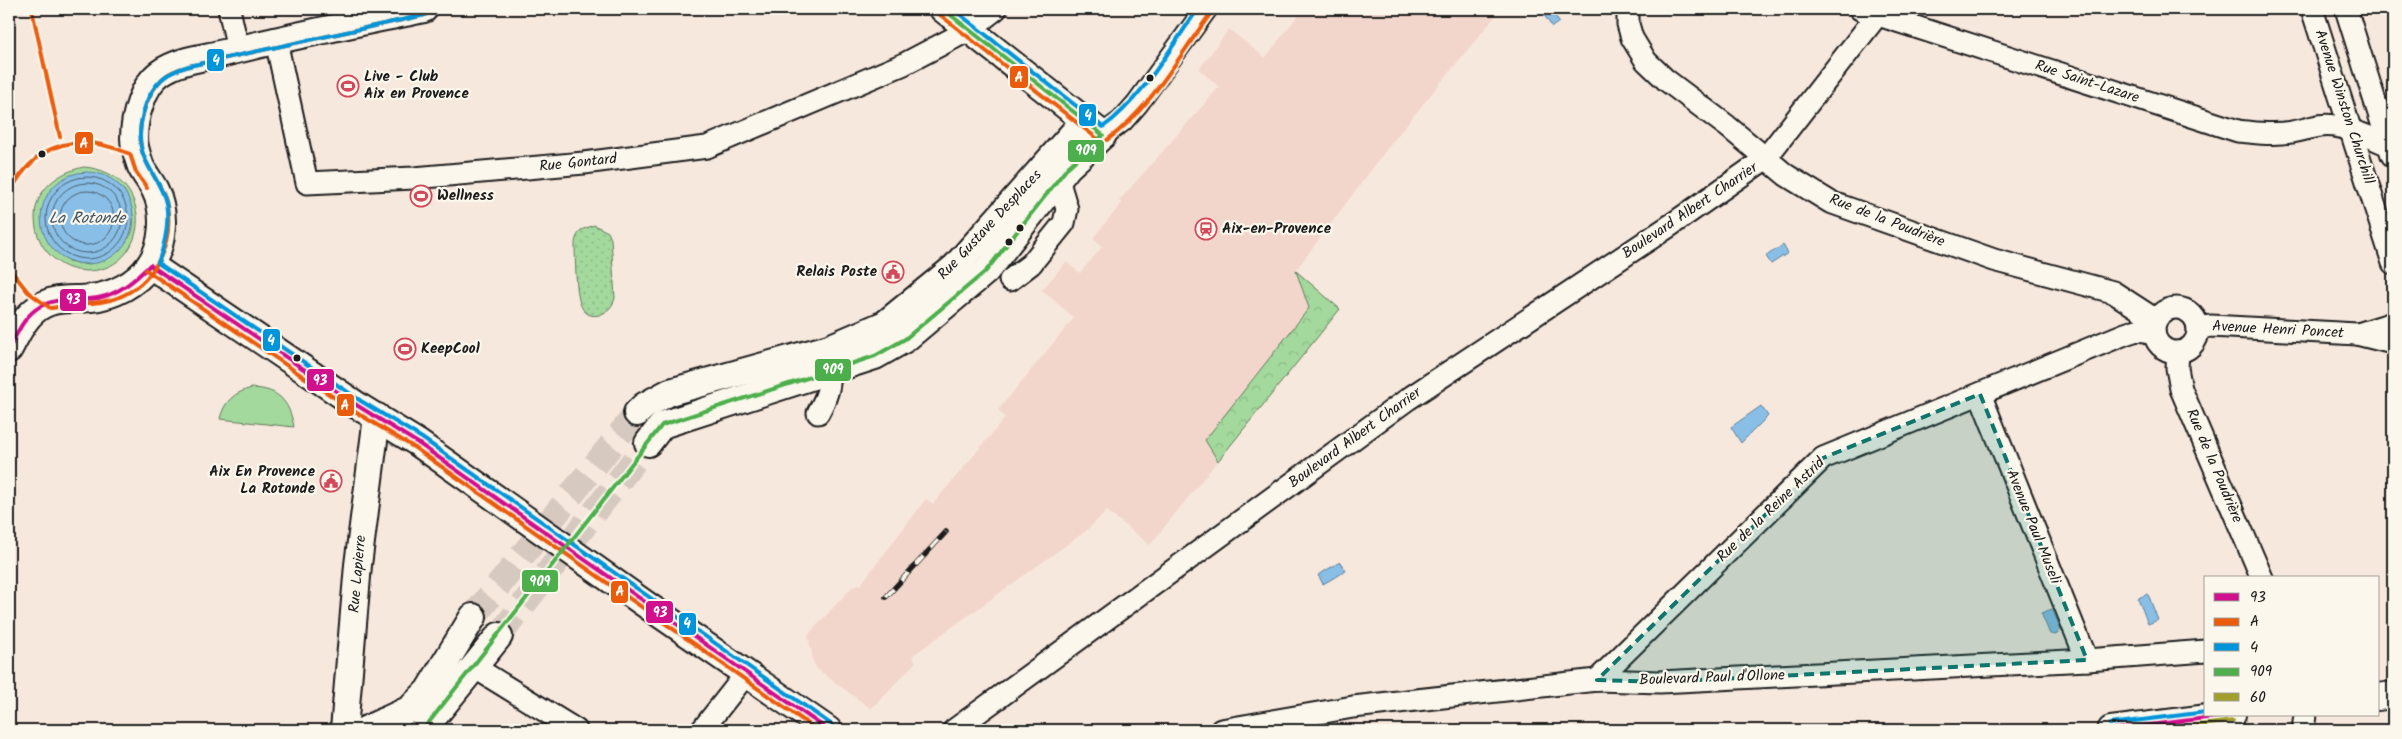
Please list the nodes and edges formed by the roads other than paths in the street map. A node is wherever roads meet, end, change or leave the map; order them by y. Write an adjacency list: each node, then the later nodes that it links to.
1 (229, 9): 12 (street)
2 (424, 9): 11 (main road)
3 (943, 9): 10 (main road)
4 (996, 9): 10 (street)
5 (1206, 9): 15 (street)
6 (1628, 9): 18 (street, Rue de la Poudrière)
7 (2312, 9): 13 (street, Avenue Winston Churchill)
8 (2346, 9): 17 (street, Avenue Winston Churchill)
9 (1873, 11): 14 (street, Rue Saint-Lazare); 18 (street, Boulevard Albert Charrier)
10 (969, 30): 11 (street, Rue Gontard); 15 (main road)
11 (276, 41): 12 (main road)
12 (238, 49): 21 (main road)
13 (2338, 89): 14 (street); 16 (street, Avenue Winston Churchill)
14 (2317, 125): 16 (street, Rue Saint-Lazare)
15 (1094, 128): 19 (main road, Rue Gustave Desplaces); 30 (main road, Rue Gustave Desplaces)
16 (2351, 130): 17 (street, Rue Saint-Lazare); 20 (street, Avenue Winston Churchill)
17 (2391, 151)
18 (1765, 159): 24 (street, Rue de la Poudrière); 55 (street, Boulevard Albert Charrier)
19 (1058, 179): 22 (street); 31 (main road, Rue Gustave Desplaces)
20 (2393, 263)
21 (150, 265): 28 (main road); 35 (main road)
22 (1010, 280)
23 (2393, 324): 26 (street, Avenue Henri Poncet)
24 (2155, 326): 25 (street); 29 (street); 32 (street, Rue de la Reine Astrid)
25 (2198, 328): 26 (street, Avenue Henri Poncet); 29 (street)
26 (2358, 334): 27 (street, Avenue Henri Poncet)
27 (2393, 343)
28 (9, 349)
29 (2178, 352): 37 (street, Rue de la Poudrière)
30 (803, 355): 31 (street); 33 (main road, Rue Gustave Desplaces)
31 (828, 372): 34 (street); 36 (main road, Rue Gustave Desplaces)
32 (1980, 394): 41 (street, Avenue Paul Museli); 43 (street, Rue de la Reine Astrid)
33 (637, 413)
34 (818, 413)
35 (377, 417): 44 (main road); 50 (main road, Rue Lapierre)
36 (648, 443)
37 (2261, 576)
38 (473, 617): 49 (main road)
39 (499, 636): 42 (main road)
40 (2204, 651): 41 (street, Boulevard Paul d'Ollone)
41 (2087, 660): 43 (street, Boulevard Paul d'Ollone)
42 (474, 667): 51 (main road); 52 (street)
43 (1597, 680): 56 (street, Boulevard Paul d'Ollone)
44 (757, 681): 53 (street); 54 (main road)
45 (2393, 695): 46 (main road)
46 (2380, 697)
47 (2224, 716): 57 (main road)
48 (2305, 716): 58 (street)
49 (380, 727)
50 (344, 730)
51 (423, 730)
52 (576, 730)
53 (702, 730)
54 (828, 730)
55 (954, 730)
56 (1221, 730)
57 (2111, 730)
58 (2304, 730)

